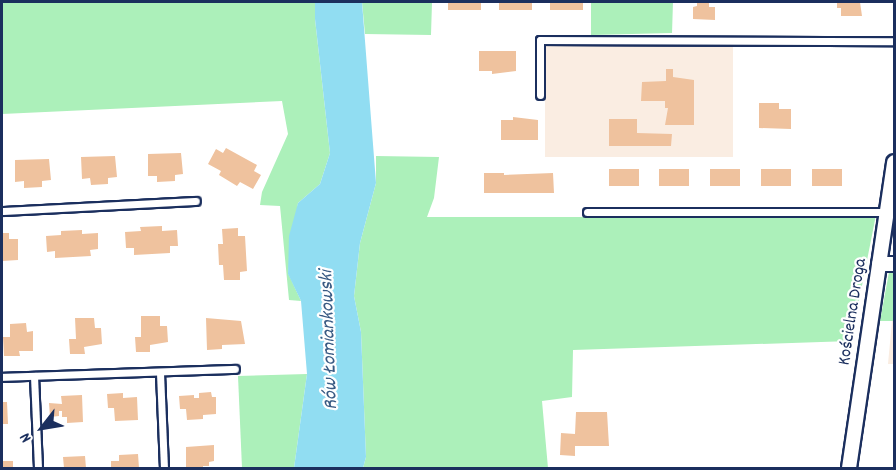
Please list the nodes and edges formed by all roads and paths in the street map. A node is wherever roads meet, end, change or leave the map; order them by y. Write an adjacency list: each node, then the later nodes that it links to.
1 (894, 41): 2 (lane)
2 (540, 95)
3 (894, 162): 7 (street, Kościelna Droga)
4 (196, 201): 5 (lane)
5 (2, 211)
6 (587, 212): 7 (lane)
7 (888, 212): 8 (street, Kościelna Droga)
8 (879, 264): 9 (street); 16 (street, Kościelna Droga)
9 (894, 264)
10 (235, 369): 11 (lane)
11 (160, 373): 12 (lane); 15 (lane)
12 (34, 376): 13 (lane); 14 (lane)
13 (2, 377)
14 (38, 468)
15 (164, 468)
16 (849, 468)

